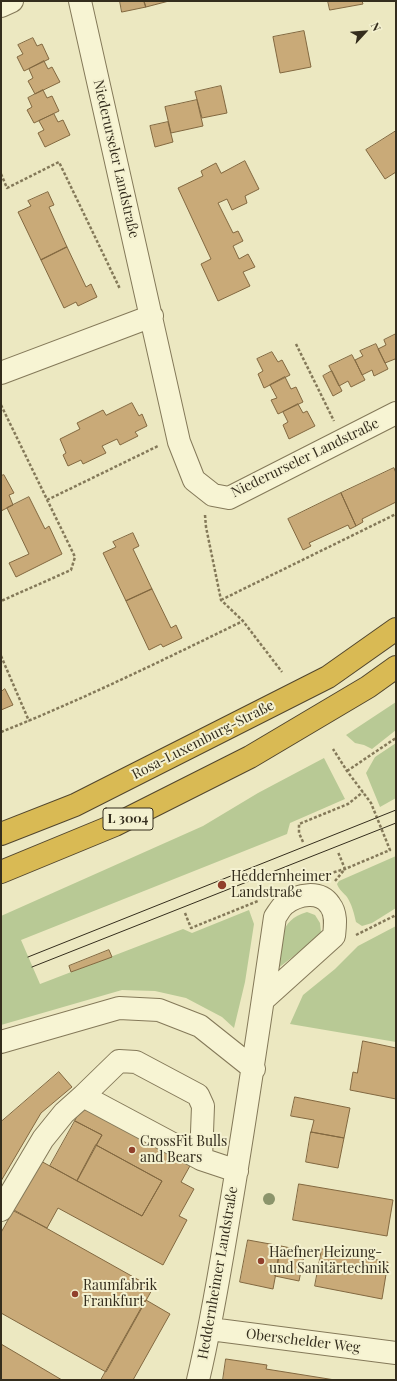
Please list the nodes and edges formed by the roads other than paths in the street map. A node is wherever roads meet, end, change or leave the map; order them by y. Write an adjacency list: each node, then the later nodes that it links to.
1 (12, 1): 3 (street)
2 (80, 1): 4 (street, Niederurseler Landstraße)
3 (1, 6)
4 (152, 316): 5 (street); 6 (street, Niederurseler Landstraße)
5 (1, 373)
6 (396, 413)
7 (396, 628): 9 (highway, Rosa-Luxemburg-Straße / L 3004)
8 (396, 667): 10 (highway, L 3004)
9 (1, 834)
10 (1, 872)
11 (263, 1000): 11 (street, Heddernheimer Landstraße); 13 (street, Heddernheimer Landstraße)
12 (1, 1042): 13 (street)
13 (254, 1069): 16 (street, Heddernheimer Landstraße)
14 (83, 1096): 15 (street); 15 (street); 17 (street)
15 (201, 1159): 16 (street)
16 (236, 1171): 18 (street, Heddernheimer Landstraße)
17 (1, 1210)
18 (210, 1329): 19 (street, Oberschelder Weg); 20 (street, Heddernheimer Landstraße)
19 (396, 1353)
20 (198, 1380)

